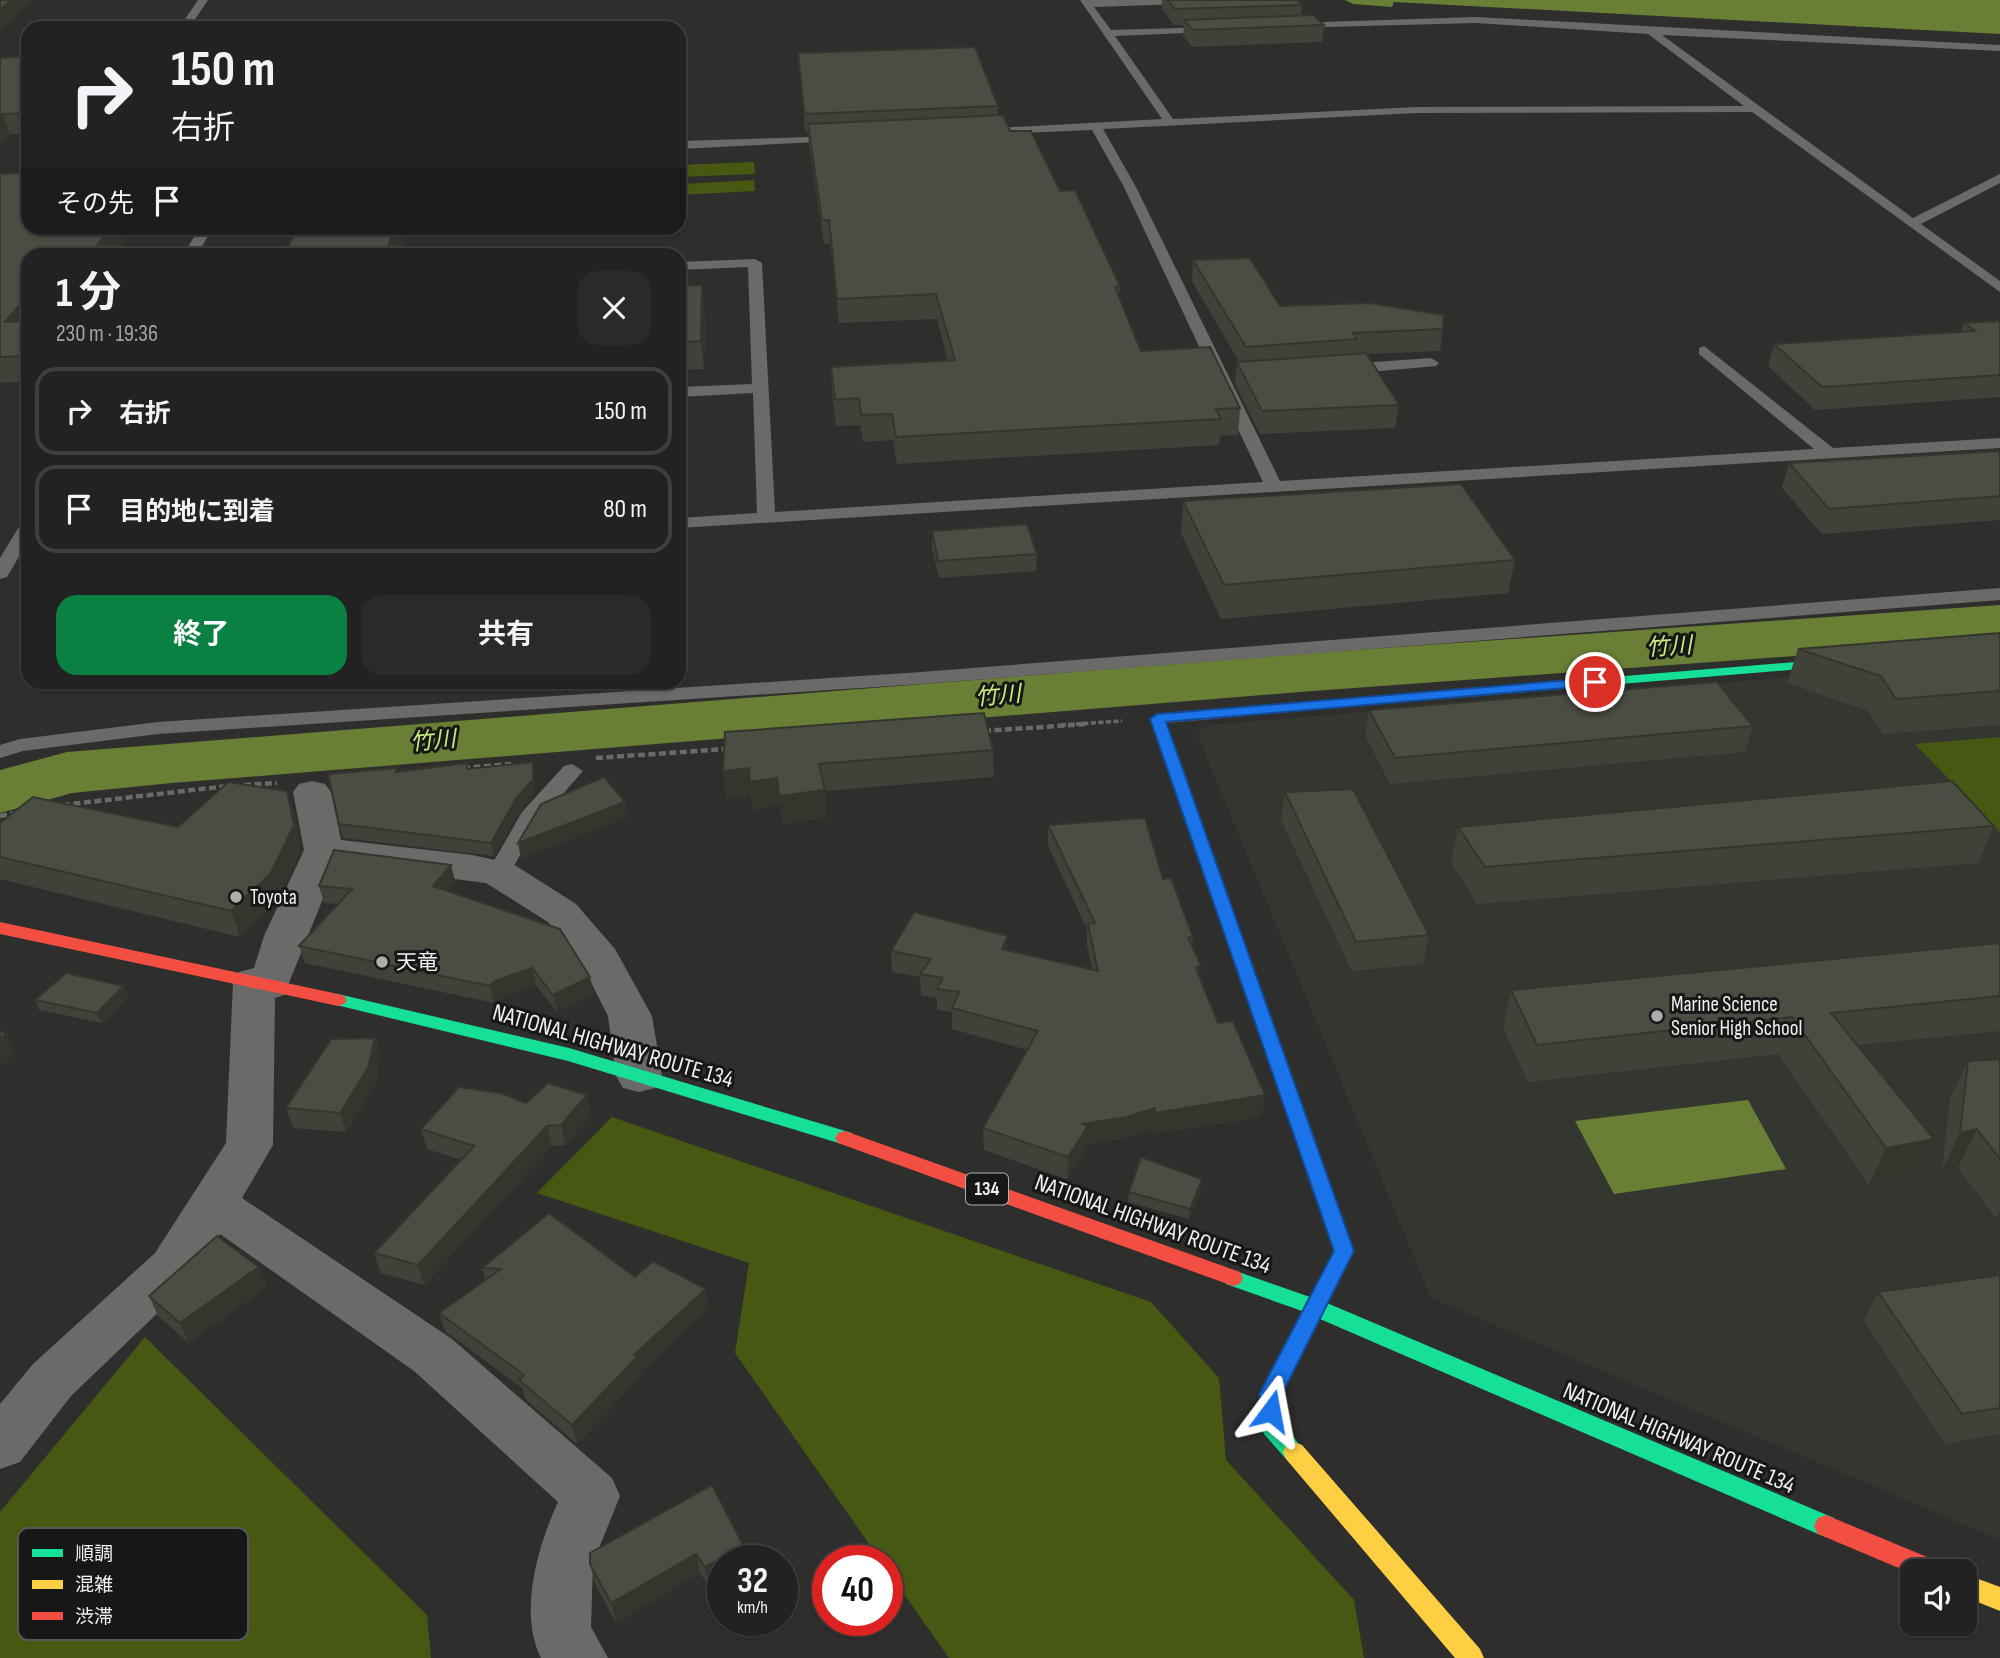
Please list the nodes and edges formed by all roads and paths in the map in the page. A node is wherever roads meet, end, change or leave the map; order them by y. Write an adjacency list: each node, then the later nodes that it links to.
1 (203, 0): 4 (lane)
2 (1211, 0): 3 (lane)
3 (1086, 2): 8 (lane)
4 (189, 21)
5 (1285, 26): 7 (lane)
6 (1230, 28): 8 (lane)
7 (1651, 31): 9 (lane); 10 (lane)
8 (1107, 33): 11 (lane)
9 (2000, 48)
10 (1755, 109): 11 (lane); 17 (lane)
11 (1170, 123): 12 (lane)
12 (1096, 127): 13 (lane); 27 (lane)
13 (971, 132)
14 (846, 138): 15 (lane)
15 (686, 145)
16 (2000, 178): 17 (lane)
17 (1912, 223): 19 (lane)
18 (686, 266): 23 (lane)
19 (1997, 283)
20 (1704, 351): 26 (lane)
21 (1431, 363): 22 (lane)
22 (1333, 370)
23 (760, 388): 24 (lane); 28 (lane)
24 (686, 392)
25 (2000, 443): 26 (lane)
26 (1830, 454): 27 (lane)
27 (1274, 487): 28 (lane)
28 (766, 518): 29 (lane)
29 (686, 523)
30 (21, 538): 32 (lane)
31 (21, 564): 32 (lane)
32 (3, 568)
33 (2000, 594): 35 (lane)
34 (1867, 660): 44 (main road)
35 (0, 752)
36 (572, 771): 39 (lane)
37 (312, 792): 38 (street)
38 (324, 850): 39 (street); 41 (street)
39 (499, 873): 42 (street)
40 (0, 928): 41 (main road, NATIONAL HIGHWAY ROUTE 134 / 134)
41 (261, 983): 42 (main road, NATIONAL HIGHWAY ROUTE 134 / 134); 43 (street)
42 (639, 1076): 44 (main road, NATIONAL HIGHWAY ROUTE 134 / 134)
43 (214, 1204): 45 (street); 49 (street)
44 (1314, 1307): 46 (main road, NATIONAL HIGHWAY ROUTE 134 / 134); 50 (main road)
45 (0, 1445)
46 (1905, 1559)
47 (1977, 1590): 48 (main road)
48 (2000, 1600)
49 (578, 1658)
50 (1471, 1658)

